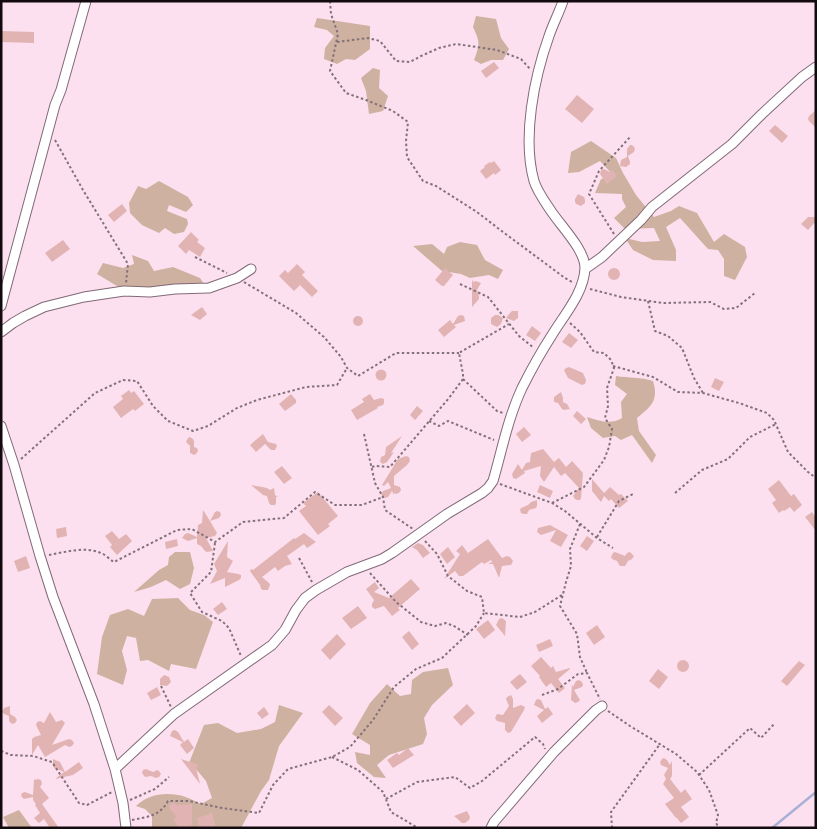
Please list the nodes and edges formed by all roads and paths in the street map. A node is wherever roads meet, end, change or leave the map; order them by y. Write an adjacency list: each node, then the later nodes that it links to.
1 (86, 1): 7 (street)
2 (330, 1): 4 (path)
3 (564, 1): 6 (street)
4 (336, 43): 6 (path); 15 (path)
5 (816, 67): 9 (street)
6 (536, 79): 12 (street)
7 (49, 130): 16 (path); 19 (street)
8 (631, 136): 9 (path)
9 (618, 241): 12 (street)
10 (195, 257): 13 (path)
11 (251, 269): 13 (street)
12 (585, 269): 15 (street)
13 (237, 278): 16 (street); 26 (path)
14 (460, 284): 21 (path)
15 (581, 286): 18 (path); 20 (street)
16 (124, 291): 22 (street)
17 (755, 293): 18 (path)
18 (648, 301): 28 (path)
19 (1, 306)
20 (562, 319): 24 (street); 25 (path)
21 (510, 324): 23 (path); 24 (path)
22 (1, 332)
23 (459, 353): 26 (path); 27 (path)
24 (541, 353): 29 (street)
25 (613, 366): 28 (path); 42 (path)
26 (347, 368): 35 (path)
27 (463, 380): 29 (path); 30 (path)
28 (703, 393): 31 (path)
29 (510, 416): 34 (street)
30 (429, 421): 34 (path); 36 (path)
31 (776, 424): 37 (path); 39 (path)
32 (1, 426): 35 (street)
33 (364, 434): 36 (path)
34 (503, 445): 38 (street)
35 (14, 465): 48 (street)
36 (372, 467): 41 (path)
37 (816, 478)
38 (493, 482): 42 (path); 44 (street)
39 (675, 493)
40 (633, 494): 45 (path)
41 (383, 497): 44 (path); 46 (path)
42 (552, 503): 43 (path)
43 (580, 524): 45 (path); 52 (path)
44 (420, 534): 50 (street); 53 (path)
45 (597, 538): 47 (path)
46 (215, 542): 48 (path); 55 (path)
47 (613, 548)
48 (40, 556): 66 (street)
49 (298, 558): 51 (path)
50 (364, 566): 51 (street); 54 (path)
51 (316, 590): 55 (street)
52 (562, 595): 53 (path); 56 (path)
53 (484, 612): 54 (path)
54 (468, 635): 64 (path)
55 (245, 665): 60 (street)
56 (587, 673): 58 (path); 59 (path)
57 (161, 686): 60 (path)
58 (542, 695)
59 (602, 706): 62 (path); 65 (street)
60 (174, 714): 66 (street)
61 (774, 723): 67 (path)
62 (660, 744): 67 (path); 75 (path)
63 (1, 751): 69 (path)
64 (332, 757): 70 (path); 72 (path)
65 (549, 758): 70 (path); 74 (street)
66 (115, 769): 69 (street)
67 (699, 775): 76 (path)
68 (169, 778): 71 (path)
69 (119, 789): 71 (street)
70 (386, 799): 73 (path)
71 (123, 803): 72 (street)
72 (126, 824)
73 (418, 828)
74 (491, 828)
75 (612, 828)
76 (719, 828)

